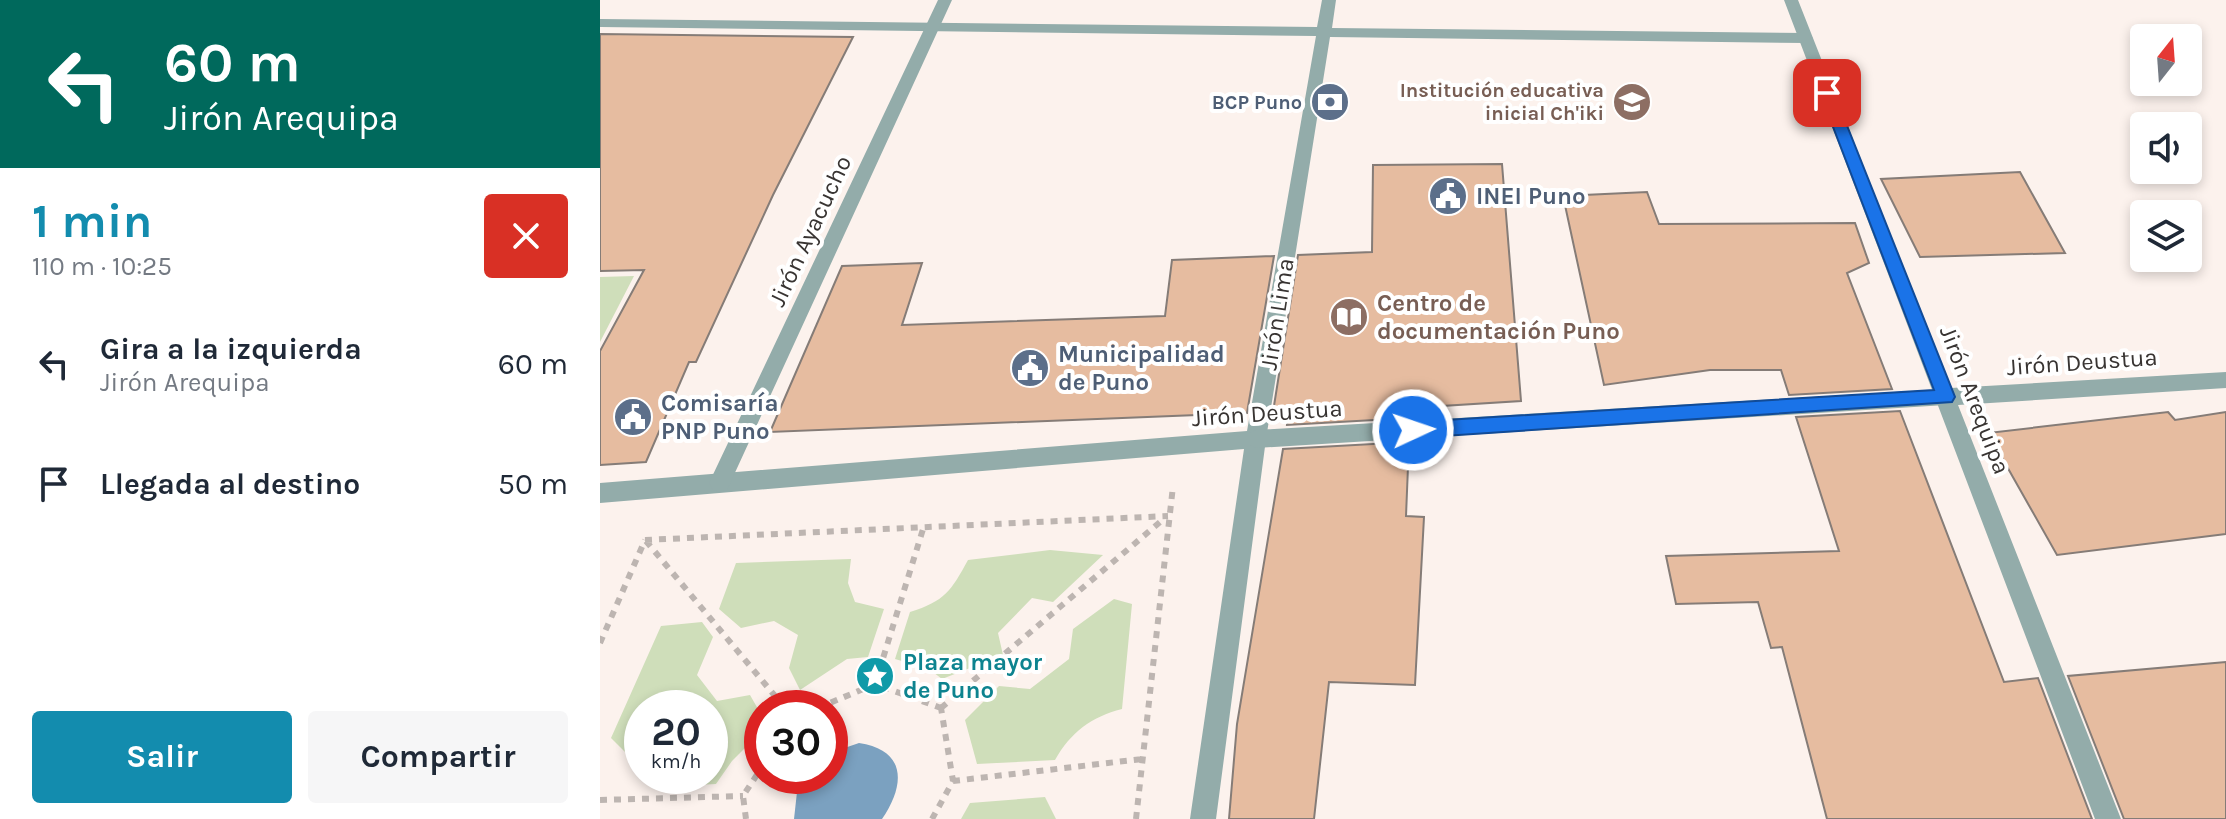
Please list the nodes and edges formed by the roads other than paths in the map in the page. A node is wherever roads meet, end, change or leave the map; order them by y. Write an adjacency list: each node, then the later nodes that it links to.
1 (945, 0): 5 (street, Jirón Ayacucho)
2 (1329, 0): 6 (street, Jirón Lima)
3 (1791, 0): 7 (street, Jirón Arequipa)
4 (600, 23): 5 (street)
5 (930, 29): 6 (street); 11 (street, Jirón Ayacucho)
6 (1321, 32): 7 (street); 10 (street, Jirón Lima)
7 (1806, 38): 9 (street, Jirón Arequipa)
8 (2226, 380): 9 (street, Jirón Deustua)
9 (1946, 397): 10 (street, Jirón Deustua); 14 (street, Jirón Arequipa)
10 (1256, 439): 11 (street, Jirón Deustua); 13 (street, Jirón Lima)
11 (720, 483): 12 (street, Jirón Deustua)
12 (600, 493)
13 (1203, 819)
14 (2108, 819)

